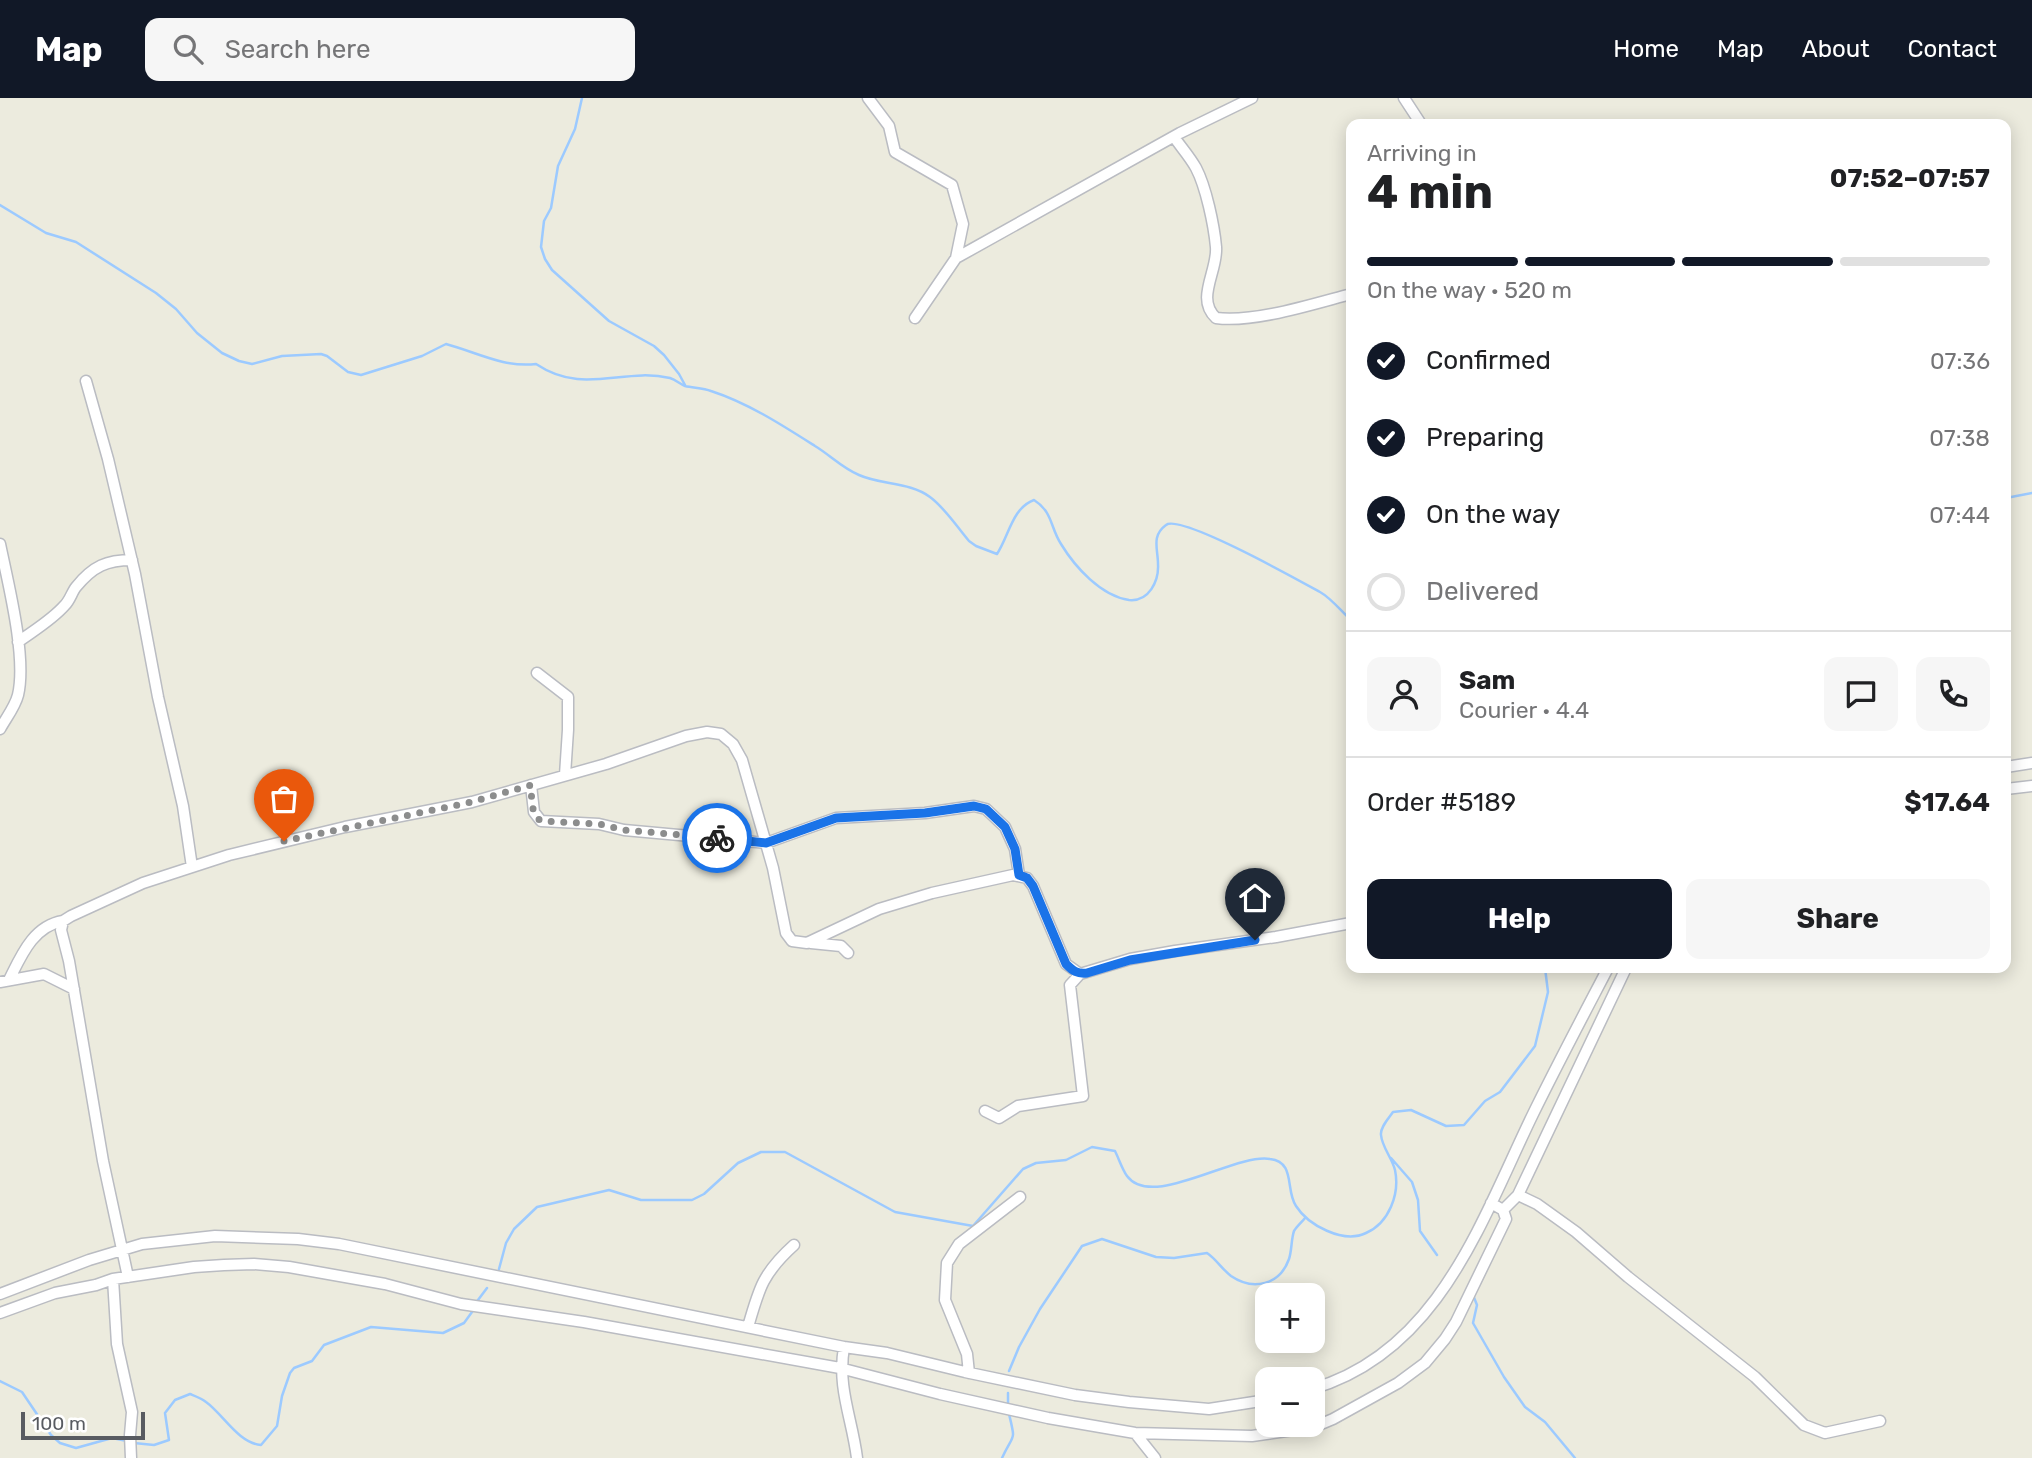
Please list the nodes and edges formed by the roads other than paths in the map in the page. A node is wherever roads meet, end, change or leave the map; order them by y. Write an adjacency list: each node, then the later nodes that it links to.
1 (868, 98): 6 (street)
2 (1252, 98): 5 (street)
3 (1404, 98): 4 (street)
4 (1418, 119)
5 (1174, 136): 6 (street); 7 (street)
6 (956, 258): 8 (street)
7 (1346, 296)
8 (915, 318)
9 (86, 381): 11 (street)
10 (0, 544): 12 (street)
11 (132, 560): 12 (street); 22 (street)
12 (18, 642): 14 (street)
13 (537, 673): 17 (street)
14 (0, 729)
15 (2032, 763): 16 (street)
16 (2011, 766)
17 (565, 775): 18 (street); 21 (street)
18 (531, 785): 21 (street); 22 (street)
19 (2032, 786): 20 (street)
20 (2011, 788)
21 (766, 843): 23 (street); 26 (street)
22 (192, 867): 24 (street)
23 (1019, 875): 26 (street); 30 (street)
24 (63, 921): 31 (street); 32 (street)
25 (1346, 924): 30 (street)
26 (807, 943): 27 (street)
27 (848, 953)
28 (1605, 973): 36 (street)
29 (1624, 973): 34 (street)
30 (1080, 974): 33 (street)
31 (5, 981): 32 (street)
32 (74, 989): 39 (street)
33 (985, 1111)
34 (1518, 1195): 37 (street); 50 (street)
35 (1020, 1197): 47 (street)
36 (1491, 1203): 37 (street); 48 (street)
37 (1503, 1210): 51 (street)
38 (794, 1245): 44 (street)
39 (124, 1248): 40 (street); 42 (street); 44 (street)
40 (128, 1277): 41 (street); 46 (street)
41 (113, 1279): 43 (street); 52 (street)
42 (0, 1294)
43 (0, 1313)
44 (748, 1327): 45 (street)
45 (844, 1347): 46 (street); 47 (street)
46 (840, 1368): 51 (street); 53 (street)
47 (969, 1373): 49 (street)
48 (1325, 1386)
49 (1255, 1402)
50 (1880, 1421)
51 (1135, 1433): 54 (street)
52 (131, 1458)
53 (857, 1458)
54 (1155, 1458)

